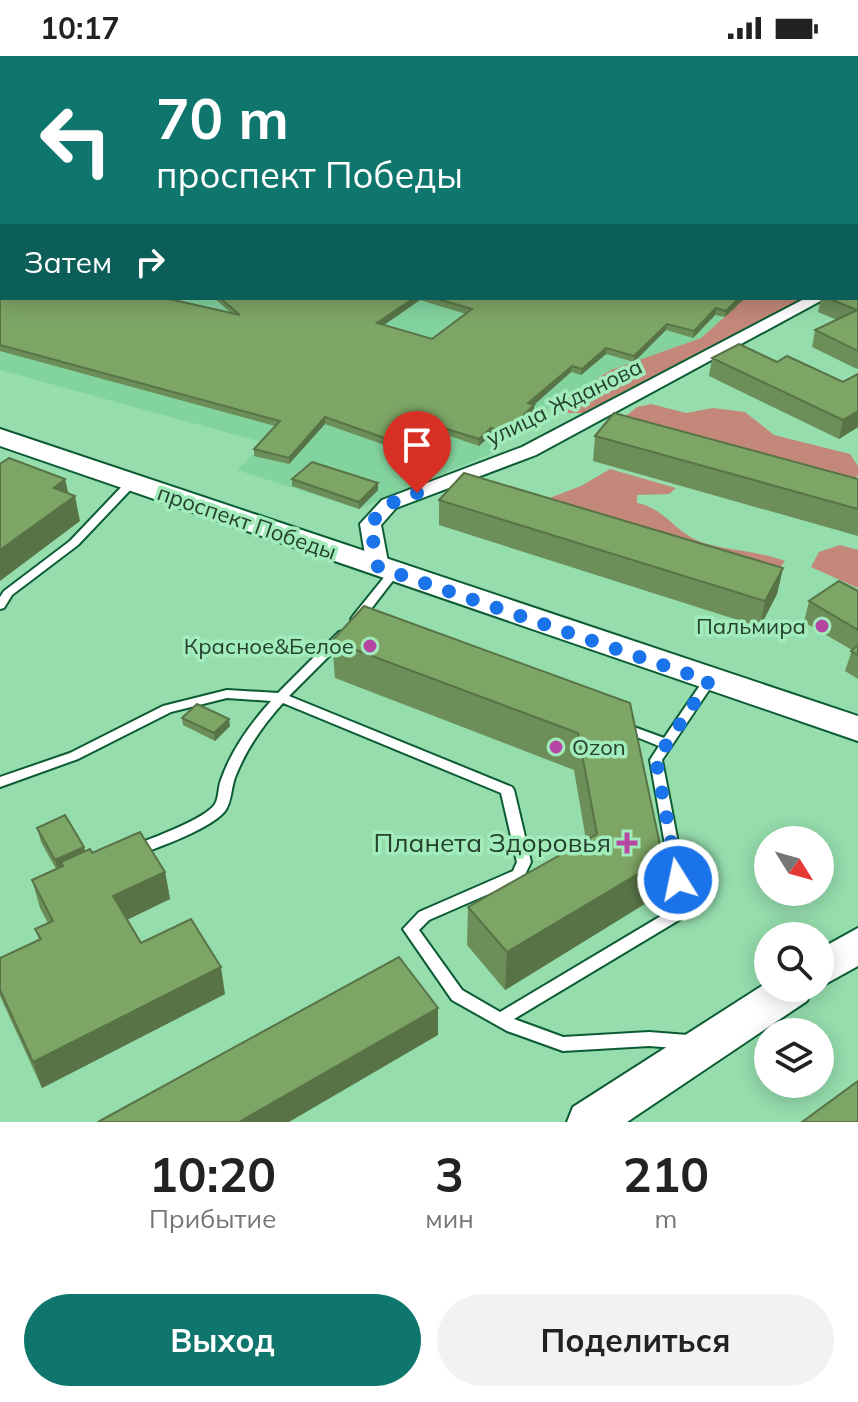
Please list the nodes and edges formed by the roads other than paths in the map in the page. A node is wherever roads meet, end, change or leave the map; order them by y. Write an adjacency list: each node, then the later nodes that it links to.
1 (814, 300): 4 (street, улица Жданова)
2 (0, 437): 3 (street, проспект Победы)
3 (132, 482): 4 (street, проспект Победы); 5 (lane)
4 (386, 570): 6 (lane); 8 (street, проспект Победы)
5 (0, 605)
6 (350, 627): 7 (lane); 9 (lane)
7 (364, 633)
8 (709, 681): 11 (street, проспект Победы); 12 (lane)
9 (282, 698): 13 (lane); 14 (lane); 18 (lane)
10 (610, 722): 12 (lane)
11 (858, 729)
12 (668, 744): 18 (lane)
13 (0, 782)
14 (122, 856)
15 (857, 946): 16 (street)
16 (834, 961)
17 (771, 1002): 19 (street)
18 (500, 1020): 19 (lane)
19 (708, 1043): 20 (street)
20 (589, 1122)

